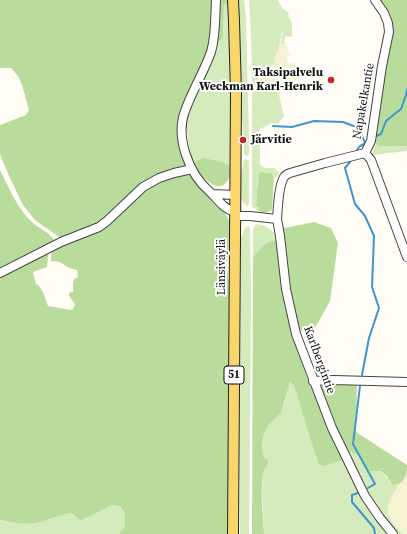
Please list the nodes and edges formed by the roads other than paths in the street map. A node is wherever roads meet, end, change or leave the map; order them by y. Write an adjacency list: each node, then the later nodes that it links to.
1 (216, 0): 5 (street)
2 (233, 0): 7 (main road, Länsiväylä / 51)
3 (375, 0): 4 (street, Napakelkantie)
4 (365, 153): 9 (street, Napakelkantie); 10 (street)
5 (192, 169): 6 (street); 11 (street)
6 (213, 194): 7 (street); 8 (street)
7 (235, 195): 8 (main road, Länsiväylä / 51)
8 (235, 214): 9 (street); 14 (main road, Länsiväylä / 51)
9 (276, 219): 12 (street, Karlbergintie)
10 (407, 257)
11 (0, 273)
12 (313, 381): 13 (street); 15 (street, Karlbergintie)
13 (407, 382)
14 (233, 534)
15 (393, 534)

